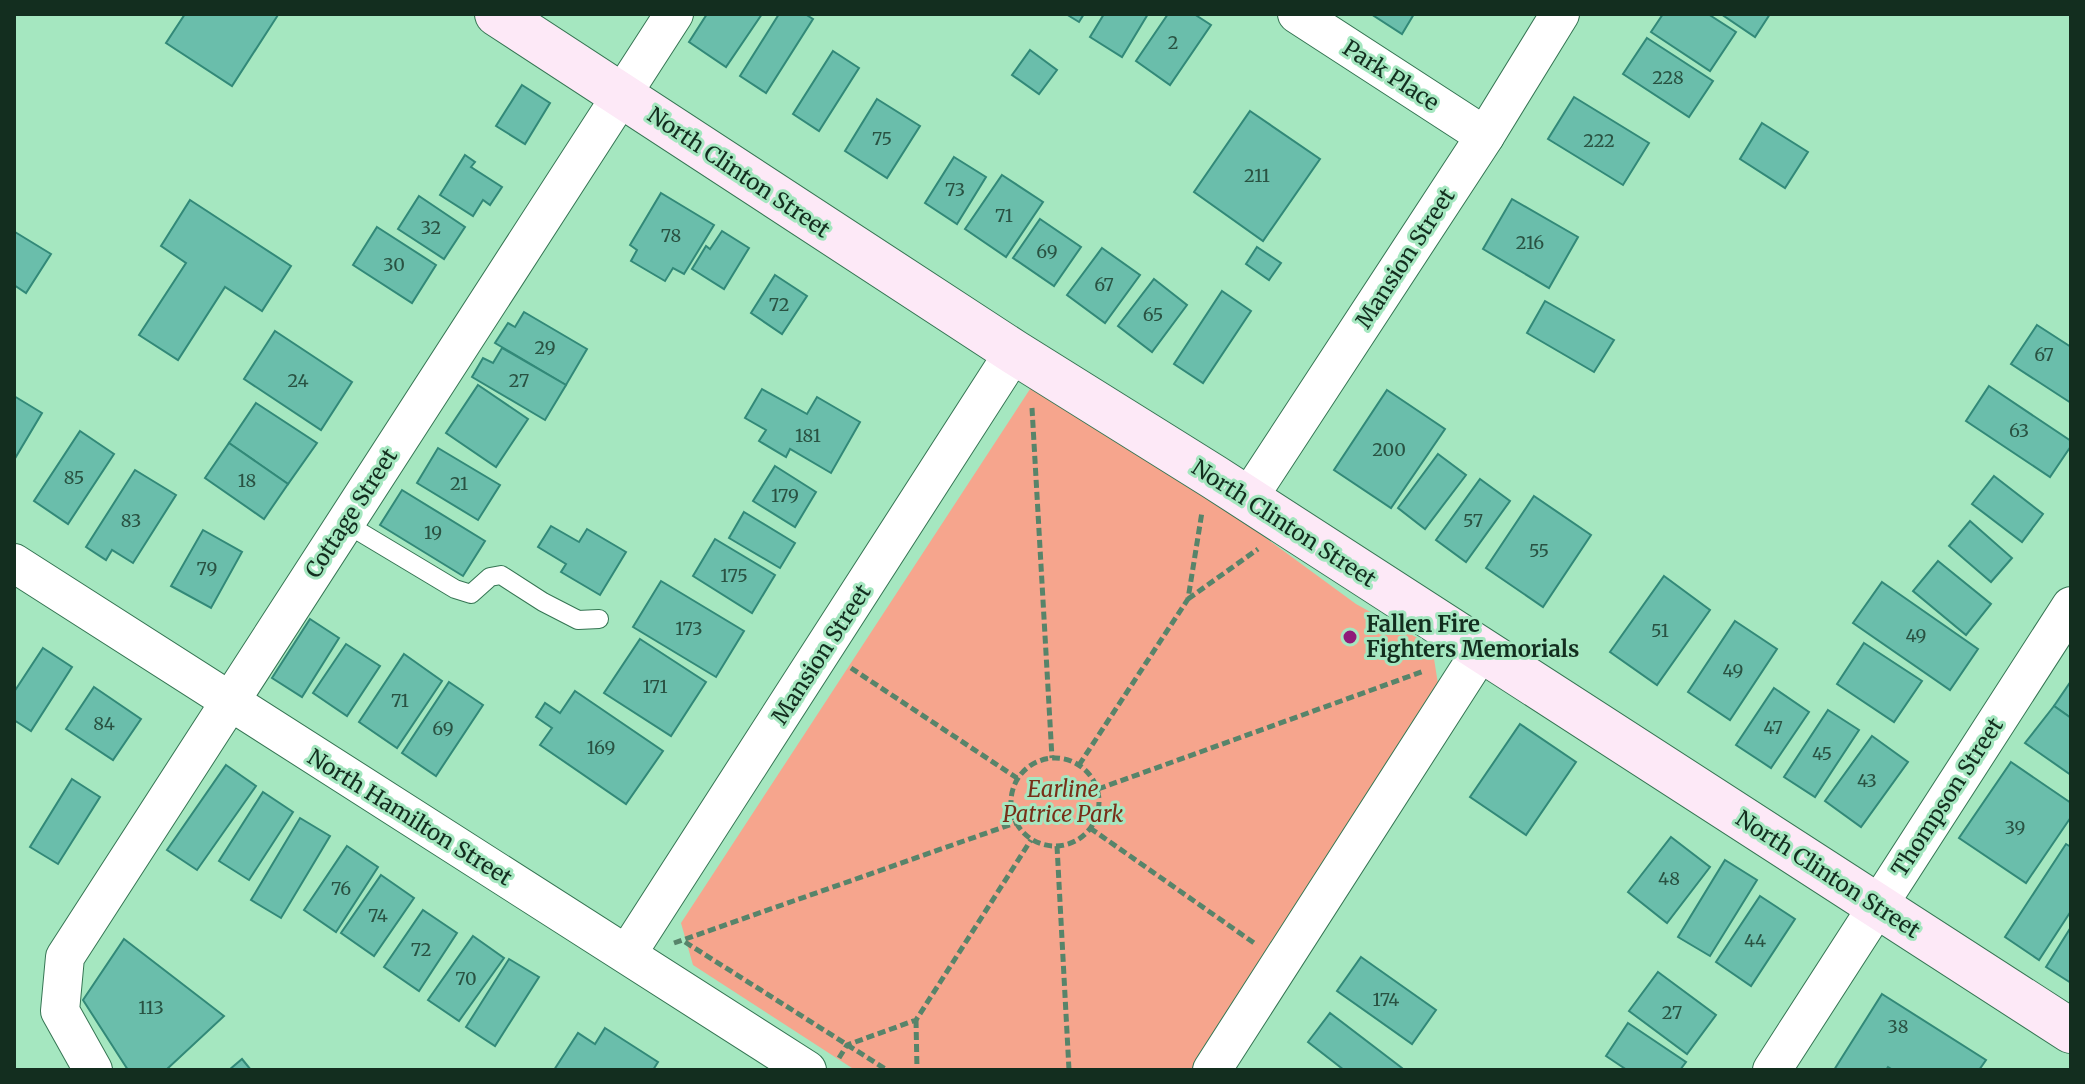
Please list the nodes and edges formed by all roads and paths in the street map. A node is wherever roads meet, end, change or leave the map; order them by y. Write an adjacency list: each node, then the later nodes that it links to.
1 (497, 14): 5 (street, North Clinton Street)
2 (674, 14): 5 (street, Cottage Street)
3 (1297, 14): 6 (street, Park Place)
4 (1560, 14): 6 (street, Mansion Street)
5 (622, 94): 7 (street, North Clinton Street); 10 (street, Cottage Street)
6 (1485, 136): 8 (street, Mansion Street)
7 (1014, 352): 8 (street, North Clinton Street); 16 (street, Mansion Street); 19 (path)
8 (1247, 500): 17 (street, North Clinton Street)
9 (1202, 511): 13 (path)
10 (345, 523): 15 (lane); 18 (street, Cottage Street)
11 (1259, 548): 13 (path)
12 (14, 563): 18 (street, North Hamilton Street)
13 (1188, 599): 20 (path)
14 (2071, 606): 27 (street, Thompson Street)
15 (599, 619)
16 (824, 650): 21 (path); 29 (street, Mansion Street)
17 (1481, 651): 22 (path); 27 (street, North Clinton Street); 30 (street)
18 (230, 702): 29 (street, North Hamilton Street); 34 (street, Cottage Street)
19 (1052, 758): 20 (path); 21 (path)
20 (1079, 765): 22 (path)
21 (1017, 778): 23 (path)
22 (1098, 789): 24 (path)
23 (1015, 823): 25 (path); 28 (path)
24 (1090, 828): 26 (path); 30 (path)
25 (1031, 840): 26 (path); 31 (path)
26 (1057, 846): 38 (path)
27 (1876, 905): 32 (street, North Clinton Street); 40 (street, Thompson Street)
28 (684, 941): 29 (path); 33 (path)
29 (627, 954): 35 (street, North Hamilton Street)
30 (1281, 962): 39 (street)
31 (916, 1020): 33 (path); 37 (path)
32 (2071, 1031)
33 (847, 1045): 36 (path)
34 (93, 1070)
35 (807, 1070)
36 (887, 1070)
37 (917, 1070)
38 (1069, 1070)
39 (1212, 1070)
40 (1772, 1070)

